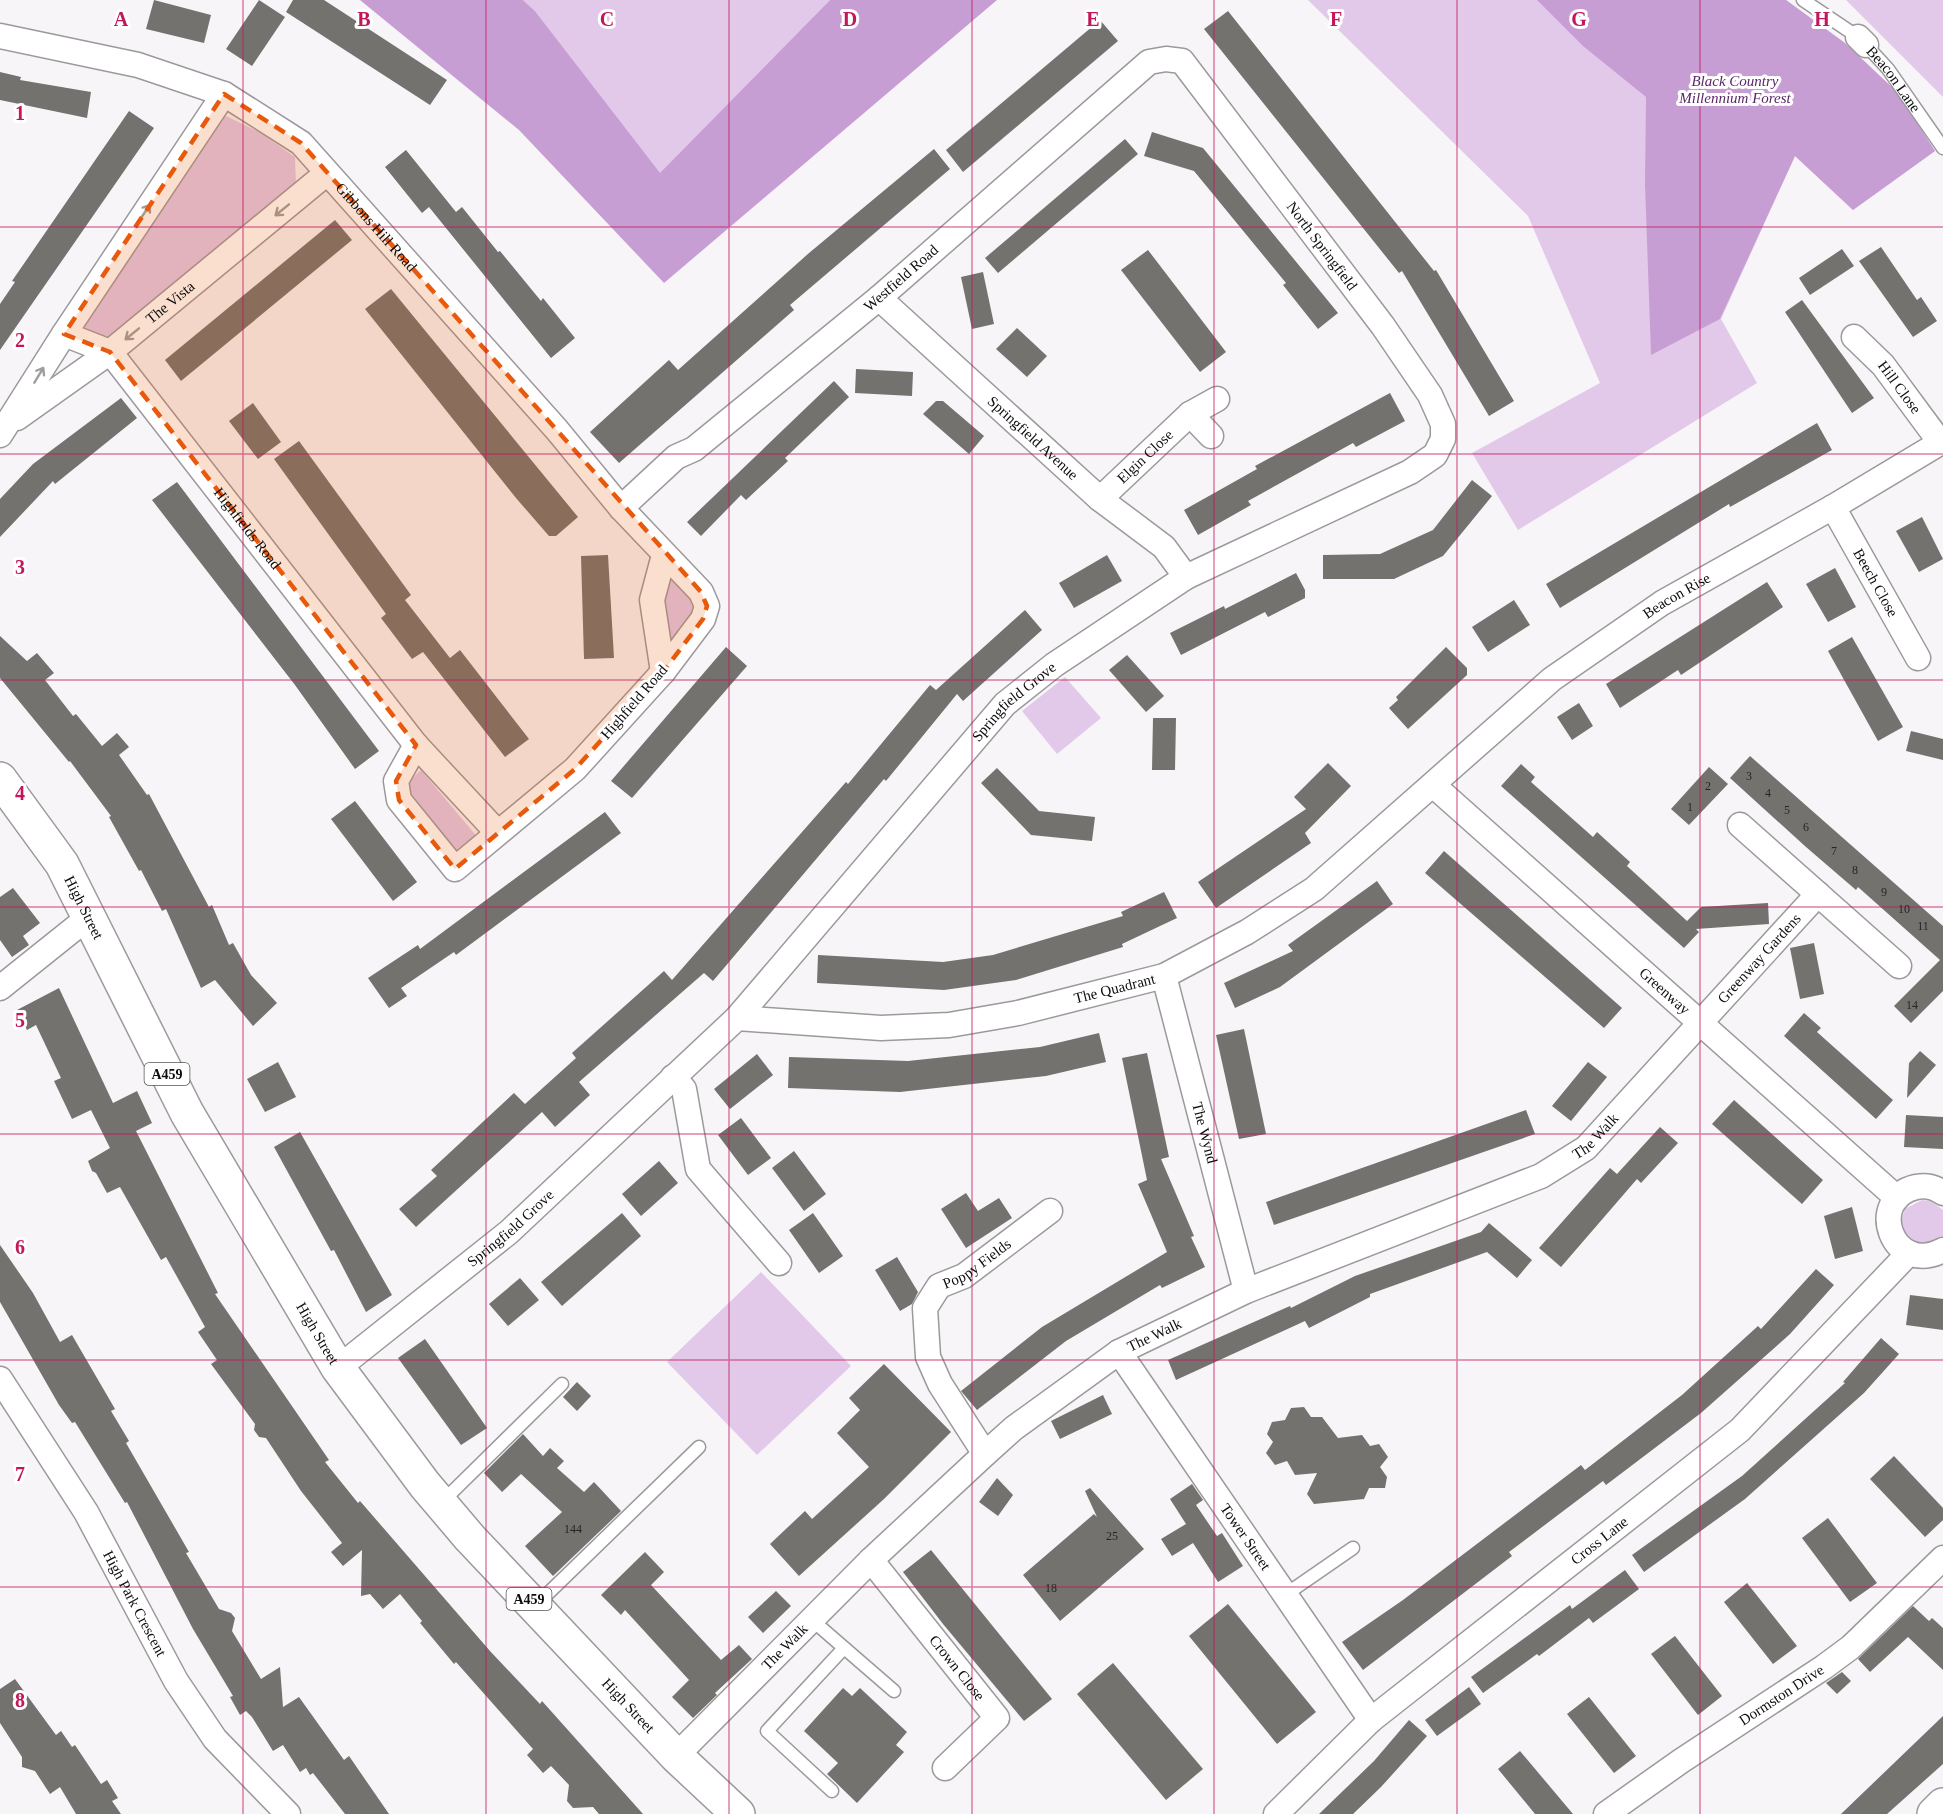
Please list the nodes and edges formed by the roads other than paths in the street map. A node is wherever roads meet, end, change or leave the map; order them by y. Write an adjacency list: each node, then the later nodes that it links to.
1 (1803, 0): 5 (lane, Beacon Lane)
2 (0, 36): 4 (street, Gibbons Hill Road)
3 (1182, 62): 7 (street, Westfield Road); 15 (street, North Springfield)
4 (224, 94): 6 (street, Gibbons Hill Road); 8 (street, The Vista, one-way to 4)
5 (1943, 148)
6 (327, 173): 10 (street, The Vista, one-way to 10); 19 (street, Gibbons Hill Road)
7 (879, 298): 17 (street, Springfield Avenue); 19 (street, Westfield Road)
8 (64, 334): 10 (street); 13 (street, The Vista, one-way to 8)
9 (1854, 337): 16 (street, Hill Close)
10 (110, 352): 13 (street, The Vista); 24 (street, Highfields Road)
11 (1217, 399): 12 (street, Elgin Close)
12 (1190, 414): 14 (street); 17 (street, Elgin Close)
13 (4, 430)
14 (1212, 436)
15 (1443, 440): 21 (street, Springfield Grove)
16 (1941, 442): 18 (street, Beacon Rise)
17 (1100, 499): 21 (street, Springfield Avenue)
18 (1833, 507): 22 (street, Beech Close); 26 (street, Beacon Rise)
19 (621, 508): 20 (street, Gibbons Hill Road)
20 (664, 555): 23 (street); 23 (street, Highfield Road)
21 (1186, 577): 34 (street, Springfield Grove)
22 (1918, 658)
23 (663, 672): 28 (street, Highfield Road)
24 (416, 745): 28 (street, Highfields Road); 28 (street)
25 (0, 779): 30 (main road, High Street / A459)
26 (1433, 785): 32 (street, The Quadrant); 35 (street, Greenway)
27 (1740, 825): 29 (street)
28 (497, 832)
29 (1818, 894): 31 (street); 35 (street, Greenway Gardens)
30 (90, 916): 33 (street); 45 (main road, High Street / A459)
31 (1899, 966)
32 (1164, 976): 34 (street, The Quadrant); 43 (street, The Wynd)
33 (0, 988)
34 (737, 1018): 36 (street, Springfield Grove)
35 (1699, 1023): 38 (street, Greenway); 43 (street, The Walk)
36 (673, 1077): 42 (street); 45 (street, Springfield Grove)
37 (1943, 1193): 38 (street)
38 (1897, 1198): 41 (street)
39 (1050, 1211): 49 (street, Poppy Fields)
40 (1943, 1250): 41 (street)
41 (1909, 1253): 59 (street, Cross Lane)
42 (779, 1263)
43 (1246, 1291): 44 (street, The Walk)
44 (1119, 1352): 49 (street, The Walk); 54 (street, Tower Street)
45 (338, 1368): 50 (main road, High Street / A459)
46 (0, 1379): 64 (street, High Park Crescent)
47 (562, 1384): 50 (lane)
48 (699, 1447): 55 (lane)
49 (985, 1454): 53 (street, The Walk)
50 (441, 1503): 55 (main road, High Street / A459)
51 (1353, 1548): 54 (lane)
52 (1943, 1558): 67 (street, Dormston Drive)
53 (872, 1560): 56 (street, The Walk); 61 (street, Crown Close)
54 (1285, 1595): 59 (street, Tower Street)
55 (535, 1606): 60 (main road, High Street / A459)
56 (812, 1620): 57 (lane); 60 (street, The Walk)
57 (844, 1648): 58 (lane); 62 (lane)
58 (894, 1691)
59 (1371, 1720): 66 (street, Cross Lane)
60 (676, 1756): 65 (main road, High Street / A459)
61 (945, 1768)
62 (832, 1791)
63 (1943, 1805): 68 (main road)
64 (288, 1814)
65 (738, 1814)
66 (1276, 1814)
67 (1606, 1814)
68 (1934, 1814)

